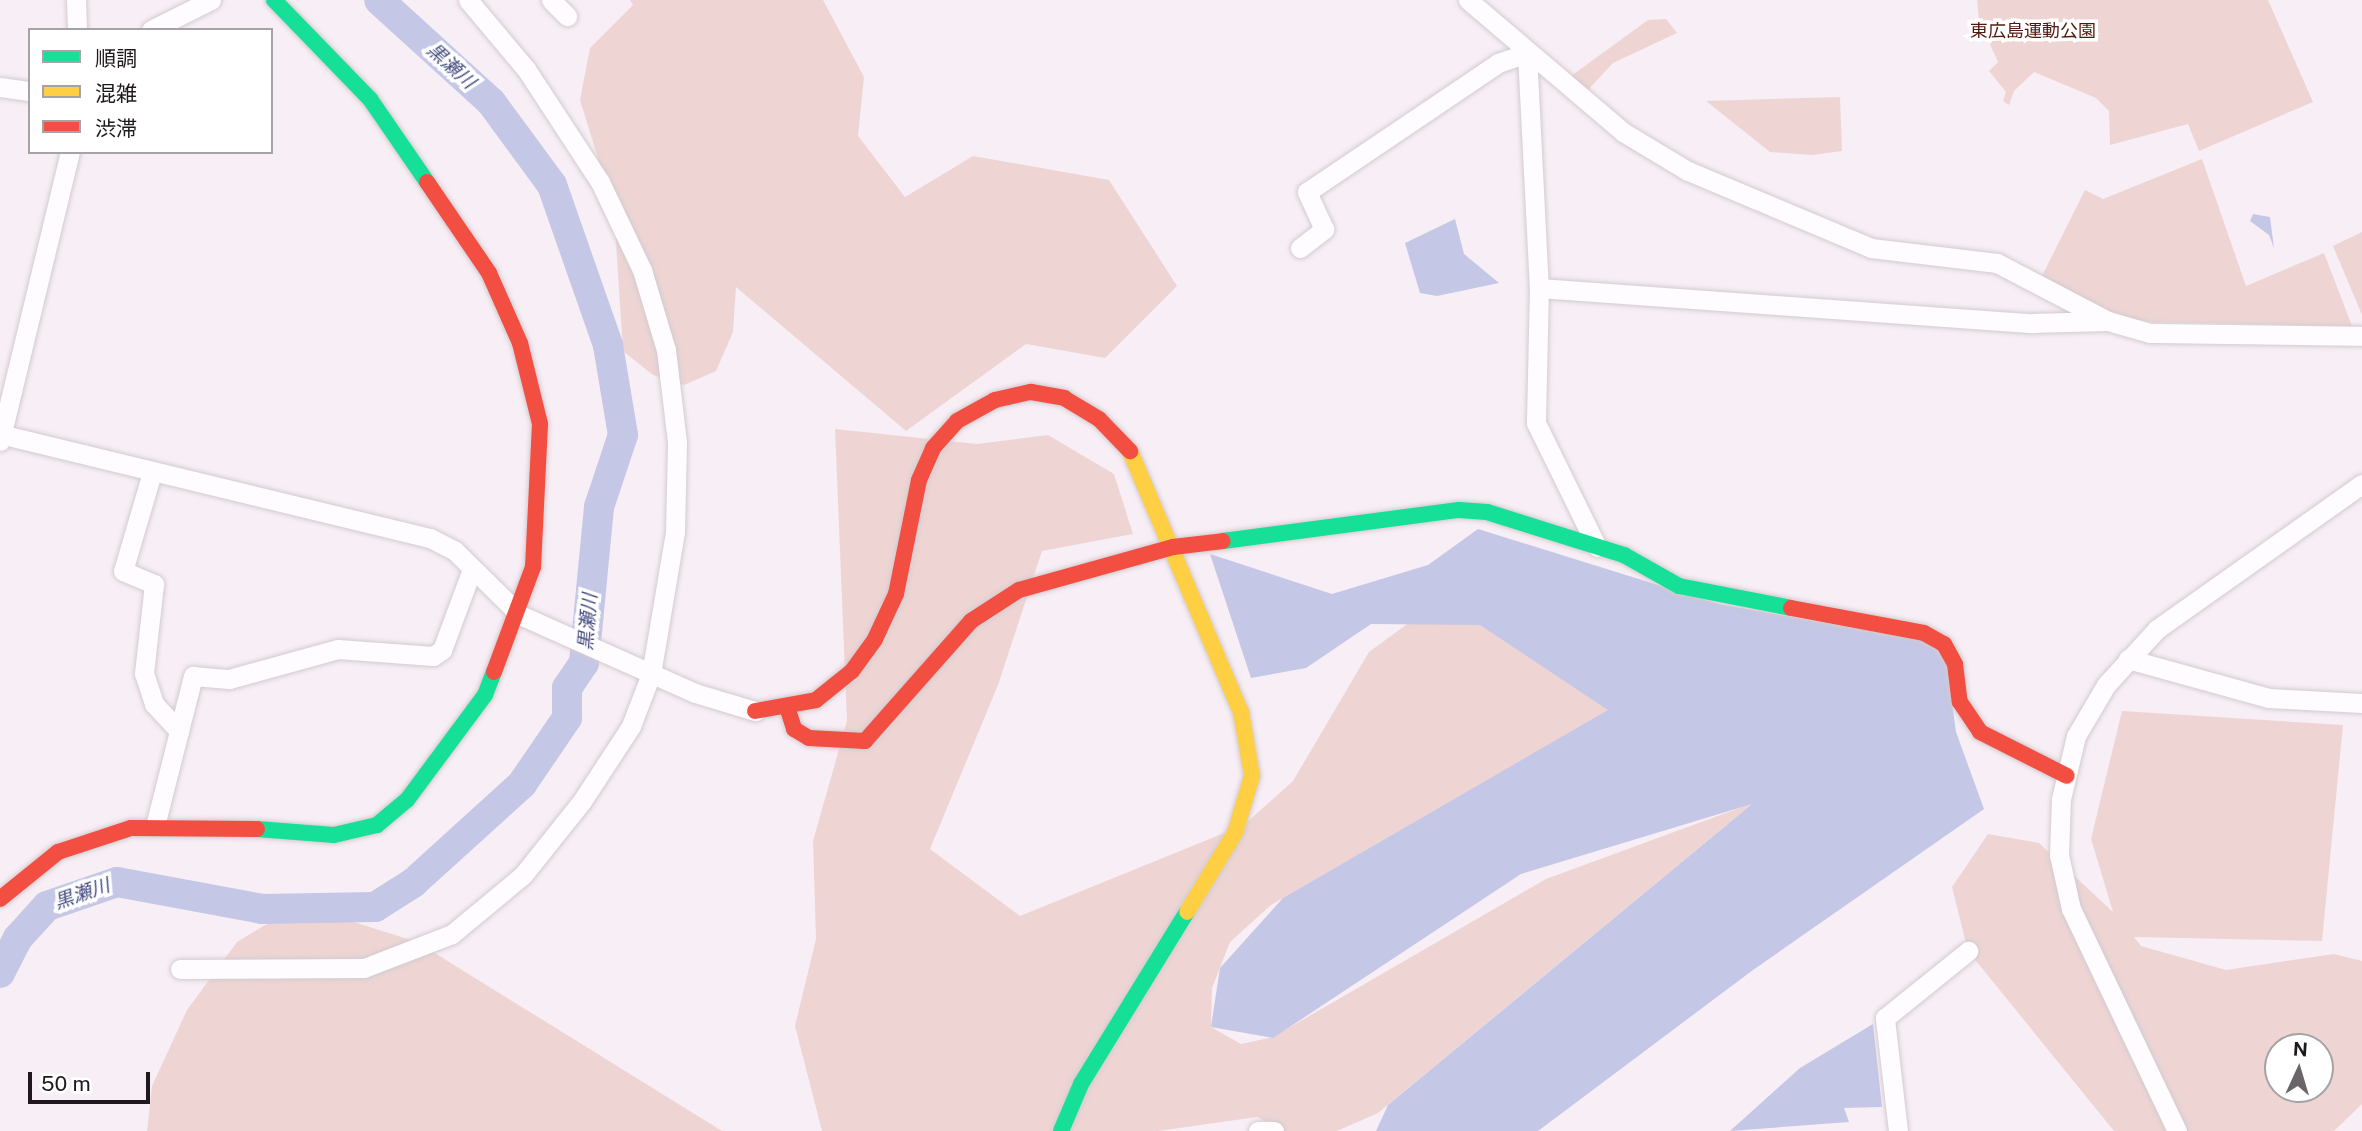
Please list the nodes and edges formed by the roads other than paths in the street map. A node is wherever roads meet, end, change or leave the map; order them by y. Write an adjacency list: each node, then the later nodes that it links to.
1 (76, 0): 8 (street)
2 (211, 0): 9 (street)
3 (274, 0): 24 (street)
4 (468, 0): 26 (street)
5 (551, 0): 7 (street)
6 (1468, 0): 10 (street)
7 (567, 16)
8 (78, 28)
9 (155, 28)
10 (1527, 52): 14 (street); 15 (street); 16 (street)
11 (0, 87): 12 (street)
12 (28, 91)
13 (70, 154): 18 (street)
14 (1300, 248)
15 (1539, 288): 16 (street); 22 (street)
16 (2108, 321): 17 (street)
17 (2362, 336)
18 (1, 436): 24 (street)
19 (151, 476): 30 (street)
20 (2362, 484): 25 (street)
21 (1173, 547): 22 (street); 28 (street); 28 (street); 36 (street)
22 (1597, 547): 31 (street)
23 (471, 572): 30 (street)
24 (519, 614): 26 (street); 32 (street)
25 (2127, 659): 27 (street); 31 (street)
26 (647, 672): 29 (street); 35 (street)
27 (2362, 703)
28 (788, 710): 29 (street)
29 (755, 711)
30 (179, 731): 32 (street)
31 (2067, 776): 40 (street)
32 (155, 826): 33 (street)
33 (0, 899)
34 (1968, 951): 39 (street)
35 (180, 969)
36 (1061, 1131)
37 (1258, 1131): 38 (street)
38 (1274, 1131)
39 (1897, 1131)
40 (2178, 1131)

